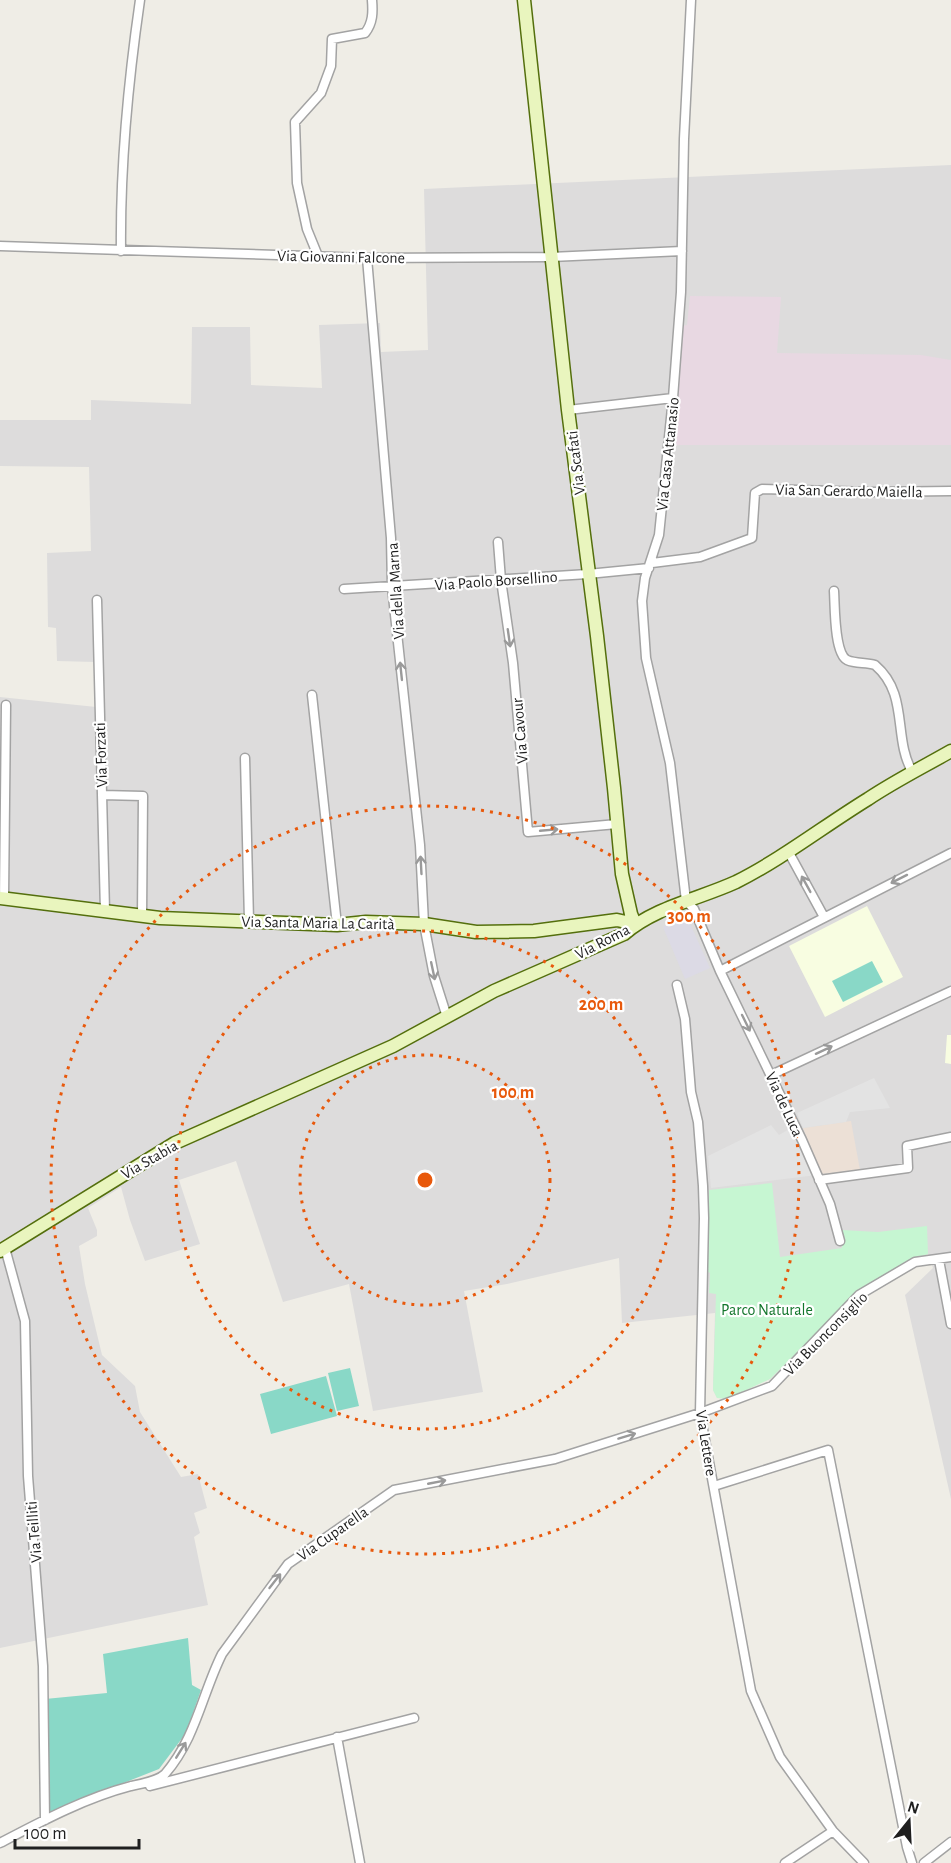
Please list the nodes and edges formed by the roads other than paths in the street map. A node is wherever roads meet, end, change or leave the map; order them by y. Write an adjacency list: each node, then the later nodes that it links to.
1 (140, 0): 6 (street)
2 (372, 0): 8 (street)
3 (524, 0): 9 (street, Via Scafati)
4 (691, 0): 7 (street, Via Casa Attanasio)
5 (0, 246): 6 (street, Via Giovanni Falcone)
6 (121, 251): 8 (street, Via Giovanni Falcone)
7 (682, 251): 9 (street, Via Giovanni Falcone); 11 (street, Via Casa Attanasio)
8 (318, 256): 10 (street, Via Giovanni Falcone)
9 (551, 256): 10 (street, Via Giovanni Falcone); 12 (street, Via Scafati)
10 (367, 258): 18 (street, Via della Marna)
11 (673, 398): 12 (street); 15 (street, Via Casa Attanasio)
12 (568, 410): 16 (street, Via Scafati)
13 (951, 491): 15 (street, Via San Gerardo Maiella)
14 (498, 542): 17 (street, Via Cavour)
15 (650, 566): 16 (street, Via Paolo Borsellino); 32 (street, Via Casa Attanasio)
16 (588, 574): 17 (street, Via Paolo Borsellino); 28 (street, Via Scafati)
17 (501, 580): 18 (street, Via Paolo Borsellino); 28 (street, Via Cavour, one-way to 28)
18 (392, 587): 19 (street, Via Paolo Borsellino); 37 (street, Via della Marna, one-way to 18)
19 (344, 589)
20 (834, 591): 26 (street)
21 (97, 600): 27 (street, Via Forzati)
22 (312, 695): 39 (street)
23 (6, 705): 31 (street)
24 (951, 751): 26 (street, Via Roma)
25 (245, 758): 36 (street)
26 (912, 773): 29 (street, Via Roma)
27 (102, 795): 33 (street, Via Forzati); 34 (street)
28 (617, 824): 38 (street, Via Scafati)
29 (788, 851): 32 (street, Via Roma); 35 (street, one-way to 29)
30 (951, 853): 35 (street, one-way to 35)
31 (2, 898): 33 (street, Via Santa Maria La Carità)
32 (686, 901): 38 (street, Via Roma); 40 (street, Via de Luca)
33 (105, 911): 34 (street, Via Santa Maria La Carità)
34 (142, 916): 36 (street, Via Santa Maria La Carità)
35 (824, 917): 40 (street)
36 (249, 921): 39 (street, Via Santa Maria La Carità)
37 (424, 924): 38 (street, Via Santa Maria La Carità); 39 (street, Via Santa Maria La Carità); 43 (street, Via della Marna, one-way to 43)
38 (635, 924): 43 (street, Via Roma)
39 (336, 925)
40 (720, 971): 44 (street, Via de Luca, one-way to 44)
41 (677, 985): 53 (street, Via Lettere)
42 (951, 991): 44 (street, one-way to 42)
43 (447, 1017): 45 (street, Via Roma)
44 (771, 1075): 47 (street, Via de Luca)
45 (308, 1085): 49 (street, Via Stabia)
46 (951, 1137): 47 (street)
47 (819, 1180): 48 (street, Via de Luca)
48 (840, 1241)
49 (3, 1249): 58 (street, Via Teilliti)
50 (951, 1257): 51 (street, Via Buonconsiglio)
51 (939, 1260): 52 (street); 53 (street, Via Buonconsiglio)
52 (951, 1324)
53 (700, 1413): 54 (street, Via Lettere); 57 (street, Via Cuparella, one-way to 53)
54 (714, 1486): 59 (street, Via Lettere); 65 (street)
55 (414, 1718): 56 (street)
56 (337, 1737): 57 (street); 62 (street)
57 (138, 1785): 58 (street, Via Cuparella)
58 (45, 1820): 61 (street, Via Cuparella)
59 (833, 1831): 63 (street); 64 (street, Via Lettere)
60 (951, 1842): 66 (street)
61 (0, 1843)
62 (360, 1863)
63 (784, 1863)
64 (864, 1863)
65 (912, 1863)
66 (924, 1863)

